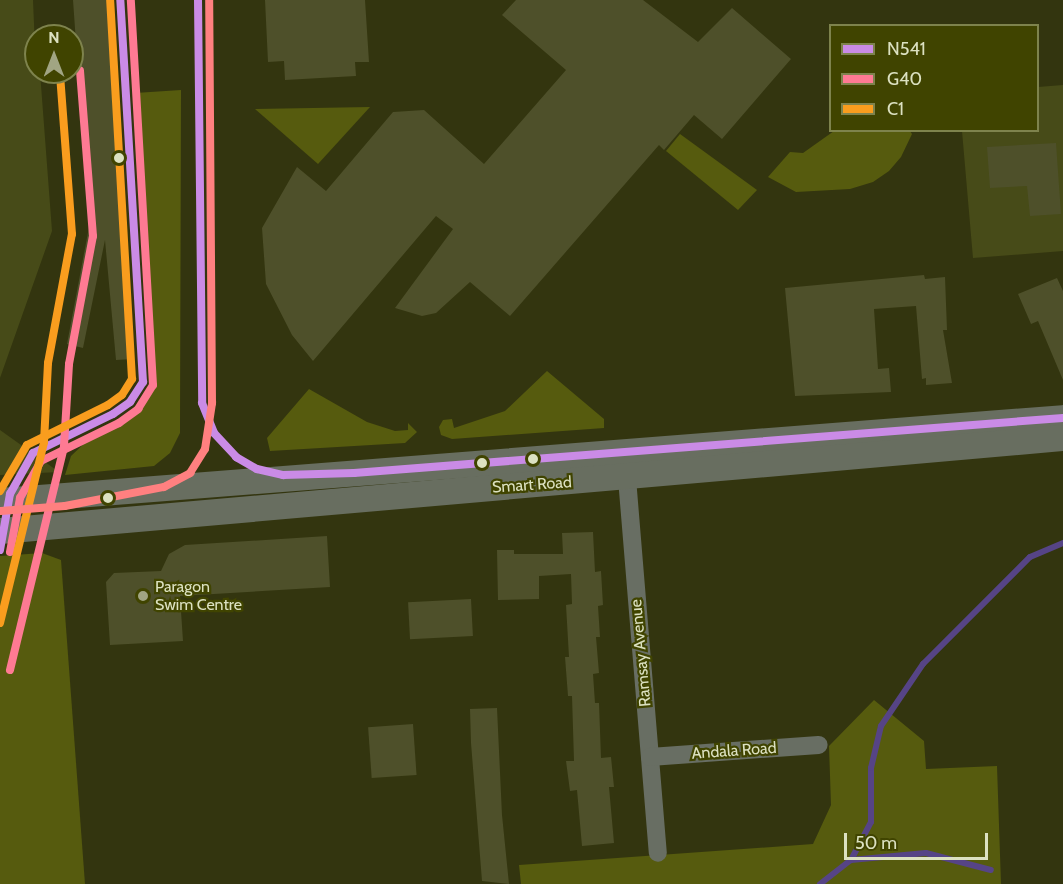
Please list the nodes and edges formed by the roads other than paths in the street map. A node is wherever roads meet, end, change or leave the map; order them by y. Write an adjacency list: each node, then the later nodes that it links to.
1 (1063, 418): 3 (main road, Smart Road)
2 (1063, 438): 3 (main road, Smart Road)
3 (626, 466): 4 (main road, Smart Road); 5 (main road, Smart Road); 7 (street, Ramsay Avenue)
4 (0, 501)
5 (0, 531)
6 (819, 745): 7 (street, Andala Road)
7 (650, 757): 8 (street, Ramsay Avenue)
8 (658, 853)

